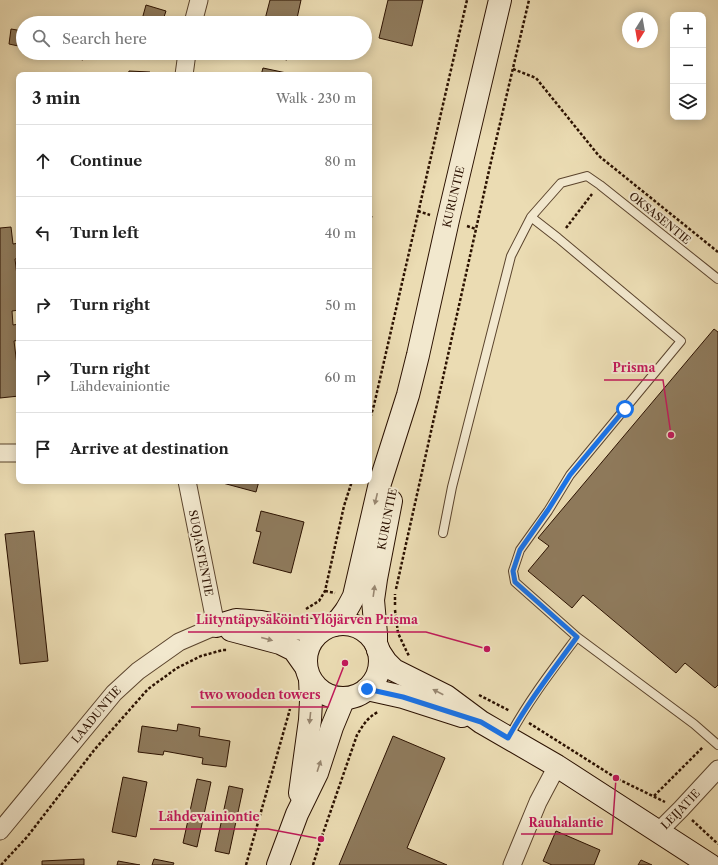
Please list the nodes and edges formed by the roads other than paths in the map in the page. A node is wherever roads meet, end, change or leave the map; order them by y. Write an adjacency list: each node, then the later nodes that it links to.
1 (199, 0): 3 (street)
2 (500, 0): 8 (main road, KURUNTIE)
3 (195, 16)
4 (186, 60): 5 (street)
5 (184, 72)
6 (531, 217): 7 (lane, OKSASENTIE); 12 (lane); 15 (lane)
7 (718, 279)
8 (408, 395): 14 (main road, KURUNTIE, one-way to 14); 16 (main road, KURUNTIE, one-way to 8)
9 (0, 453): 10 (street)
10 (16, 453)
11 (188, 484): 13 (street, SUOJASTENTIE)
12 (443, 533)
13 (216, 626): 14 (main road, LAADUNTIE); 17 (main road, one-way to 17); 26 (street, LAADUNTIE)
14 (327, 628): 16 (main road); 17 (main road)
15 (577, 637): 21 (lane); 22 (lane)
16 (377, 647): 18 (main road); 19 (main road)
17 (308, 673): 20 (main road); 25 (main road, one-way to 25)
18 (406, 687): 19 (main road); 21 (main road)
19 (367, 689): 20 (main road)
20 (344, 698): 25 (main road, one-way to 20)
21 (508, 738): 23 (main road)
22 (718, 745)
23 (557, 766): 27 (main road); 29 (street)
24 (718, 769): 27 (street, LEIJATIE)
25 (296, 814): 28 (main road)
26 (0, 831)
27 (658, 832): 30 (main road)
28 (278, 865)
29 (512, 865)
30 (710, 865)

